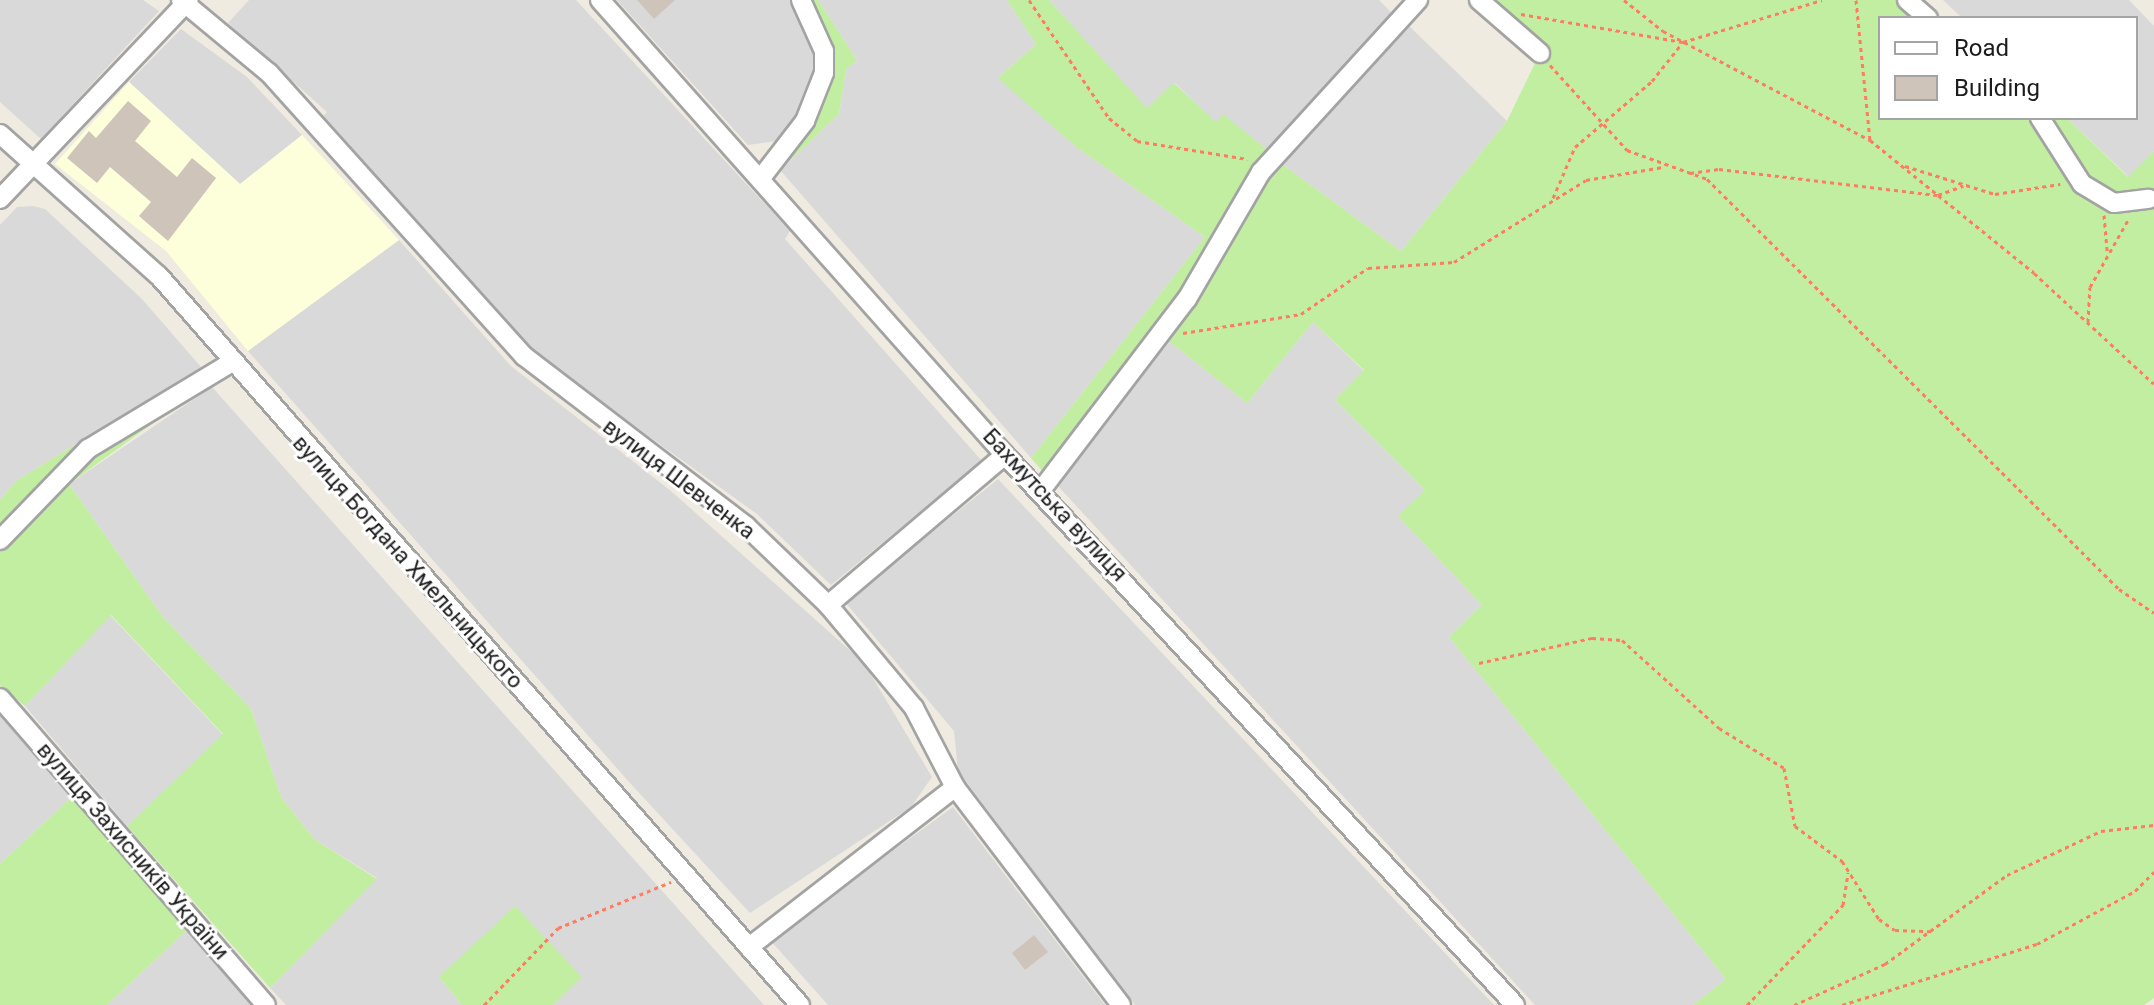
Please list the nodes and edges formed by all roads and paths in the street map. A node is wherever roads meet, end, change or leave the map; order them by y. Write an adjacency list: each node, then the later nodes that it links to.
1 (600, 0): 23 (street, Бахмутська вулиця)
2 (801, 0): 23 (street)
3 (1029, 0): 18 (path)
4 (1418, 0): 18 (street)
5 (1624, 0): 12 (path)
6 (1822, 0): 12 (path)
7 (1856, 0): 17 (path)
8 (1907, 0): 11 (street)
9 (185, 1): 20 (street); 39 (street, вулиця Шевченка)
10 (1486, 6): 12 (path); 13 (street)
11 (1926, 16)
12 (1683, 42): 14 (path); 17 (path)
13 (1540, 53): 14 (path)
14 (1600, 120): 21 (path); 28 (path)
15 (2041, 120): 24 (street)
16 (0, 134): 20 (street, вулиця Богдана Хмельницького)
17 (1870, 140): 19 (path)
18 (1272, 161): 33 (street)
19 (1901, 165): 25 (path); 26 (path)
20 (37, 167): 29 (street); 34 (street, вулиця Богдана Хмельницького)
21 (1663, 167): 22 (path); 28 (path)
22 (1687, 173): 26 (path); 40 (path)
23 (761, 178): 36 (street, Бахмутська вулиця)
24 (2080, 180): 25 (path); 27 (street)
25 (1963, 186): 26 (path)
26 (1938, 195): 32 (path)
27 (2101, 196): 30 (street); 31 (path)
28 (1553, 198): 33 (path)
29 (0, 199)
30 (2145, 200): 31 (path)
31 (2107, 252): 32 (path)
32 (2088, 322): 35 (path)
33 (1157, 339): 37 (street)
34 (234, 361): 38 (street); 47 (street, вулиця Богдана Хмельницького)
35 (2154, 384)
36 (1005, 455): 37 (street, Бахмутська вулиця); 39 (street)
37 (1042, 489): 54 (street, Бахмутська вулиця)
38 (0, 540)
39 (828, 605): 43 (street, вулиця Шевченка)
40 (2154, 613)
41 (1479, 663): 45 (path)
42 (0, 698): 50 (street, вулиця Захисників України)
43 (955, 787): 49 (street); 53 (street, вулиця Шевченка)
44 (2154, 825): 48 (path)
45 (1848, 870): 48 (path); 55 (path)
46 (2154, 872): 57 (path)
47 (686, 876): 49 (street, вулиця Богдана Хмельницького); 51 (path)
48 (1931, 931): 56 (path)
49 (749, 947): 52 (street, вулиця Богдана Хмельницького)
50 (266, 1005)
51 (484, 1005)
52 (800, 1005)
53 (1121, 1005)
54 (1515, 1005)
55 (1747, 1005)
56 (1794, 1005)
57 (1842, 1005)

